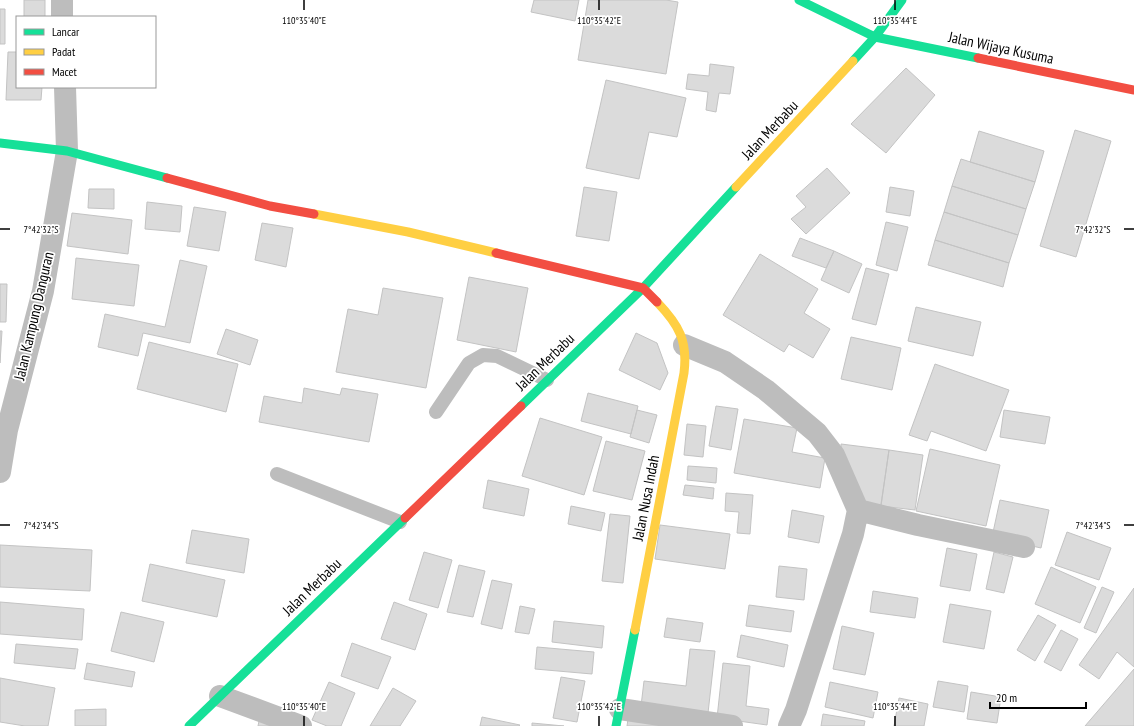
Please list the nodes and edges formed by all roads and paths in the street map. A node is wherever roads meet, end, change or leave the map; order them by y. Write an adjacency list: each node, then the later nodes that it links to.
1 (62, 0): 4 (street)
2 (799, 0): 5 (street, Jalan Wijaya Kusuma)
3 (902, 0): 5 (street, Jalan Merbabu)
4 (62, 16)
5 (875, 37): 7 (street, Jalan Wijaya Kusuma); 10 (street, Jalan Merbabu)
6 (65, 88): 9 (street, Jalan Kampung Danguran)
7 (1134, 90)
8 (0, 142): 9 (street)
9 (67, 151): 10 (street); 13 (street, Jalan Kampung Danguran)
10 (643, 288): 11 (street, Jalan Nusa Indah); 12 (street, Jalan Merbabu)
11 (684, 345): 17 (street); 21 (street, Jalan Nusa Indah)
12 (547, 380): 14 (lane); 18 (street, Jalan Merbabu)
13 (8, 395): 15 (street, Jalan Kampung Danguran)
14 (436, 412)
15 (0, 472)
16 (277, 474): 18 (lane)
17 (858, 510): 19 (street); 25 (street)
18 (400, 522): 20 (street, Jalan Merbabu)
19 (1024, 547)
20 (220, 696): 22 (street, Jalan Merbabu); 23 (street)
21 (618, 717): 24 (street)
22 (189, 726)
23 (301, 726)
24 (732, 726)
25 (789, 726)

